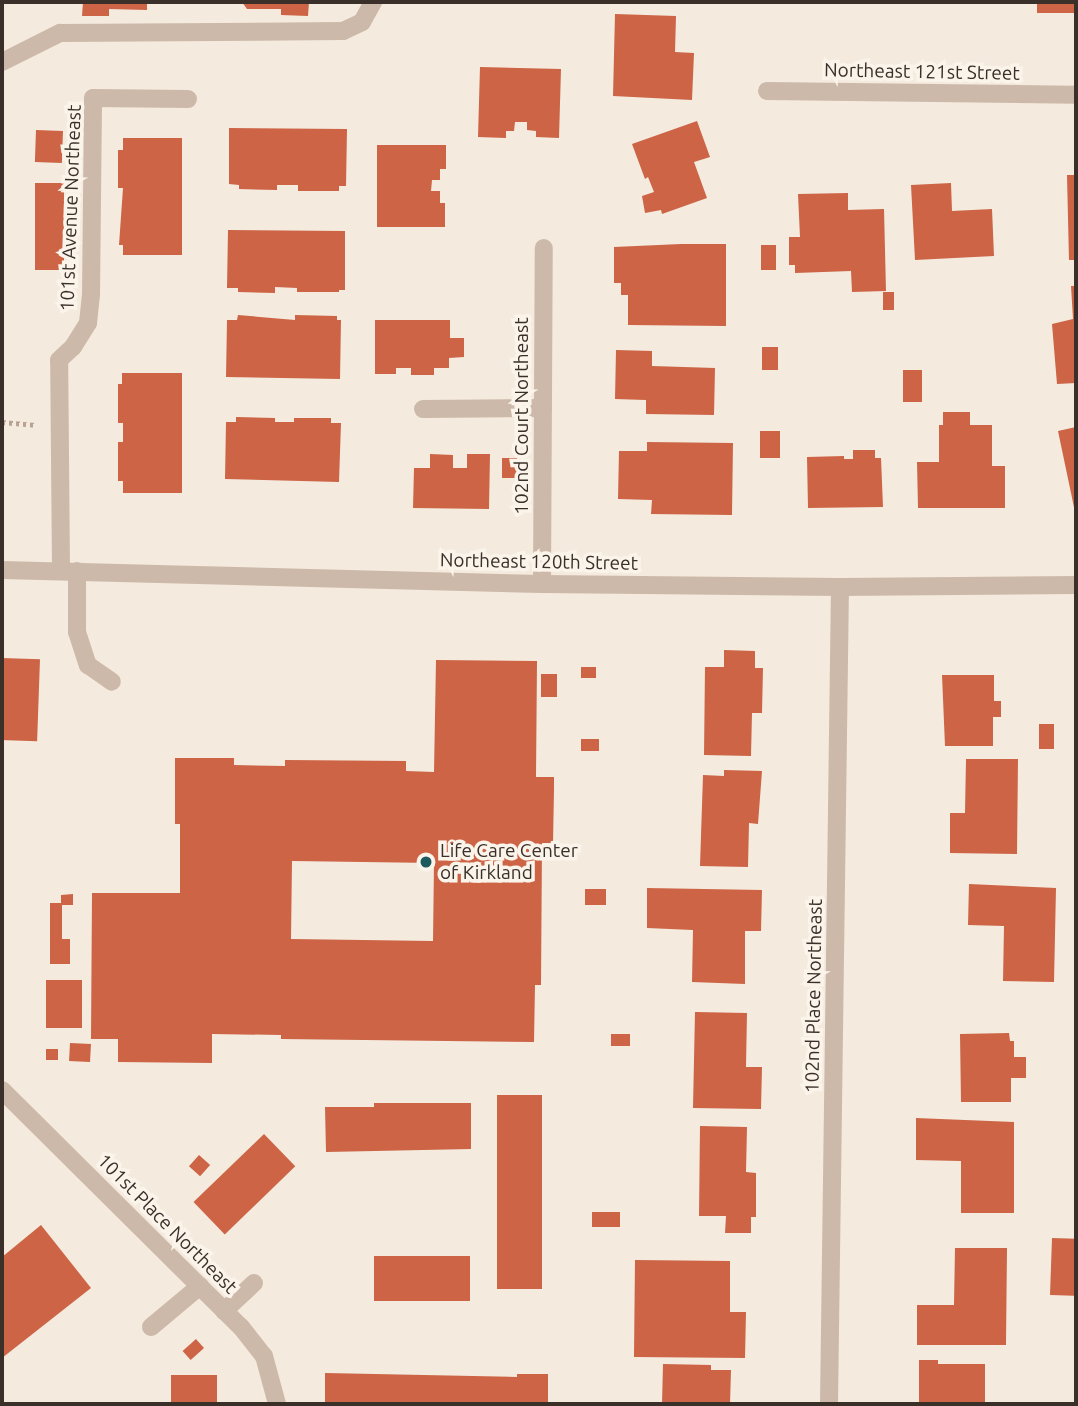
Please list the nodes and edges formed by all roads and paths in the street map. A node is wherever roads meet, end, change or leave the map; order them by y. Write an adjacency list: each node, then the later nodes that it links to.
1 (373, 2): 2 (street)
2 (2, 62)
3 (768, 91): 4 (street, Northeast 121st Street)
4 (1076, 95)
5 (188, 99): 10 (street, 101st Avenue Northeast)
6 (544, 248): 7 (street, 102nd Court Northeast)
7 (543, 408): 8 (street); 11 (street, 102nd Court Northeast)
8 (424, 409)
9 (2, 570): 10 (street, Northeast 120th Street)
10 (69, 570): 11 (street, Northeast 120th Street); 14 (street)
11 (542, 584): 13 (street, Northeast 120th Street)
12 (1076, 585): 13 (street, Northeast 120th Street)
13 (840, 587): 21 (street, 102nd Place Northeast)
14 (112, 682)
15 (2, 1090): 17 (street, 101st Place Northeast)
16 (254, 1283): 18 (street)
17 (200, 1286): 18 (street, 101st Place Northeast); 19 (street)
18 (224, 1311): 20 (street, 101st Place Northeast)
19 (151, 1327)
20 (277, 1404)
21 (829, 1404)

